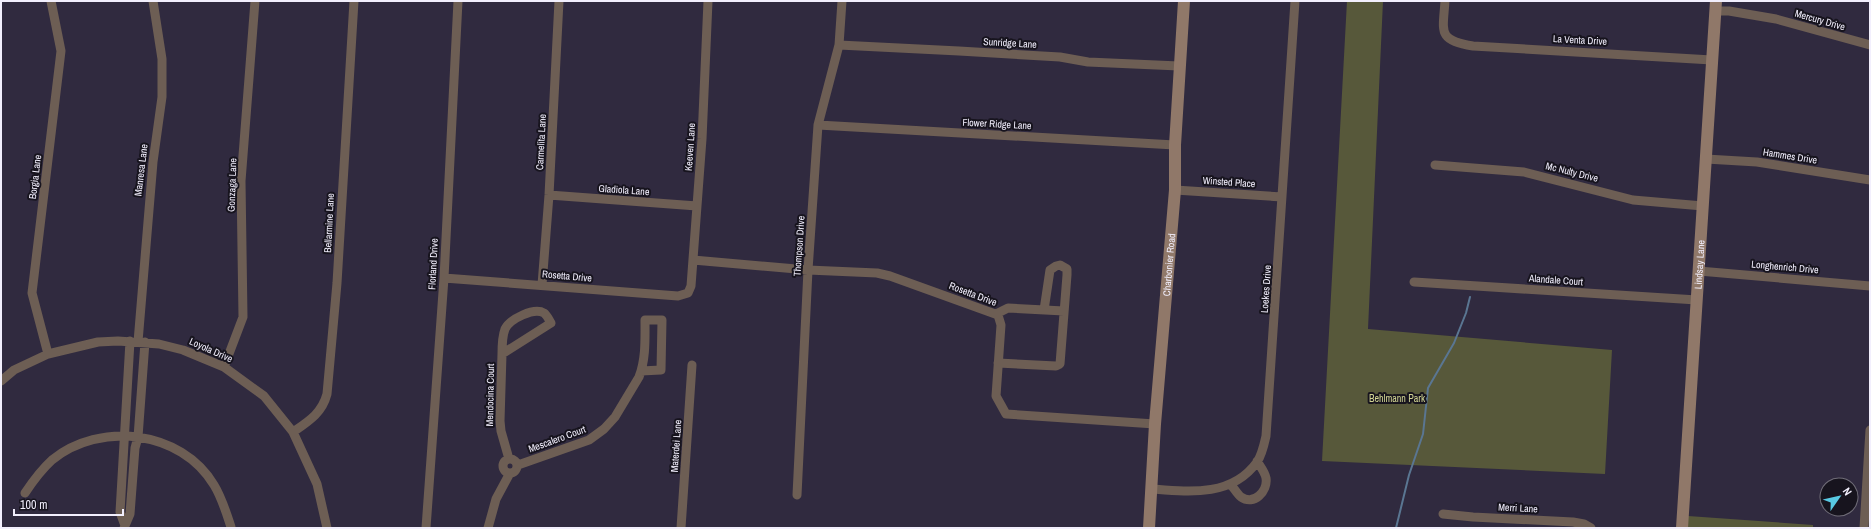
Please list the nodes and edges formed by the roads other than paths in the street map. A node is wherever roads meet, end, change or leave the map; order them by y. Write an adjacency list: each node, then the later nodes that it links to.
1 (51, 1): 40 (street, Borgia Lane)
2 (153, 1): 39 (street, Manresa Lane)
3 (255, 1): 44 (street, Gonzaga Lane)
4 (354, 1): 49 (street, Bellarmine Lane)
5 (458, 1): 30 (street, Florland Drive)
6 (559, 1): 23 (street, Carmelita Lane)
7 (708, 1): 25 (street, Keeven Lane)
8 (842, 1): 13 (street, Thompson Drive)
9 (1184, 1): 16 (main road, Charbonier Road)
10 (1295, 1): 24 (street, Loekes Drive)
11 (1445, 1): 15 (street, La Venta Drive)
12 (1716, 6): 14 (street, Mercury Drive); 15 (main road, Lindsay Lane)
13 (839, 45): 16 (street, Sunridge Lane); 17 (street, Thompson Drive)
14 (1870, 45)
15 (1712, 60): 19 (main road, Lindsay Lane)
16 (1179, 66): 18 (main road, Charbonier Road)
17 (818, 125): 18 (street, Flower Ridge Lane); 28 (street, Thompson Drive)
18 (1175, 145): 22 (main road, Charbonier Road)
19 (1706, 159): 21 (street, Hammes Drive); 26 (main road, Lindsay Lane)
20 (1435, 165): 26 (street, Mc Nulty Drive)
21 (1870, 180)
22 (1175, 190): 24 (street, Winsted Place); 47 (main road, Charbonier Road)
23 (549, 196): 25 (street, Gladiola Lane); 32 (street, Carmelita Lane)
24 (1282, 197): 53 (street, Loekes Drive)
25 (697, 206): 27 (street, Keeven Lane)
26 (1703, 206): 29 (main road, Lindsay Lane)
27 (694, 260): 28 (street, Rosetta Drive); 34 (street, Keeven Lane)
28 (808, 270): 38 (street, Rosetta Drive); 59 (street, Thompson Drive)
29 (1699, 271): 33 (street, Longhenrich Drive); 35 (main road, Lindsay Lane)
30 (444, 278): 32 (street, Rosetta Drive); 64 (street, Florland Drive)
31 (1414, 282): 35 (street, Alandale Court)
32 (542, 285): 34 (street, Rosetta Drive)
33 (1870, 286)
34 (688, 293)
35 (1697, 300): 69 (main road, Lindsay Lane)
36 (1044, 310): 37 (street); 37 (street); 38 (street)
37 (1064, 311): 42 (street)
38 (996, 314): 42 (street, Rosetta Drive)
39 (138, 342): 40 (street, Loyola Drive); 44 (street, Loyola Drive); 50 (street, Manresa Lane); 51 (street, Manresa Lane)
40 (48, 354): 46 (street, Loyola Drive)
41 (502, 354): 41 (street, Mendocina Court); 52 (street, Mendocina Court)
42 (998, 362): 47 (street, Rosetta Drive)
43 (692, 365): 66 (street, Materdei Lane)
44 (224, 366): 49 (street, Loyola Drive)
45 (641, 371): 45 (street, Mescalero Court); 54 (street, Mescalero Court)
46 (1, 380)
47 (1155, 424): 57 (main road, Charbonier Road)
48 (1870, 430): 70 (street)
49 (294, 432): 63 (street, Loyola Drive)
50 (123, 436): 51 (street); 58 (street); 61 (street, Manresa Lane)
51 (138, 437): 61 (street, Manresa Lane); 62 (street)
52 (509, 459): 54 (street); 55 (street)
53 (1257, 462): 56 (street); 56 (street)
54 (518, 465): 55 (street, Mescalero Court)
55 (510, 473): 65 (street, Mescalero Court)
56 (1231, 484): 57 (street)
57 (1152, 489): 67 (main road, Charbonier Road)
58 (26, 493)
59 (797, 495)
60 (1443, 514): 68 (street, Merri Lane)
61 (124, 526)
62 (231, 527)
63 (327, 528)
64 (426, 528)
65 (488, 528)
66 (681, 528)
67 (1150, 528)
68 (1591, 528)
69 (1682, 528)
70 (1864, 528)

